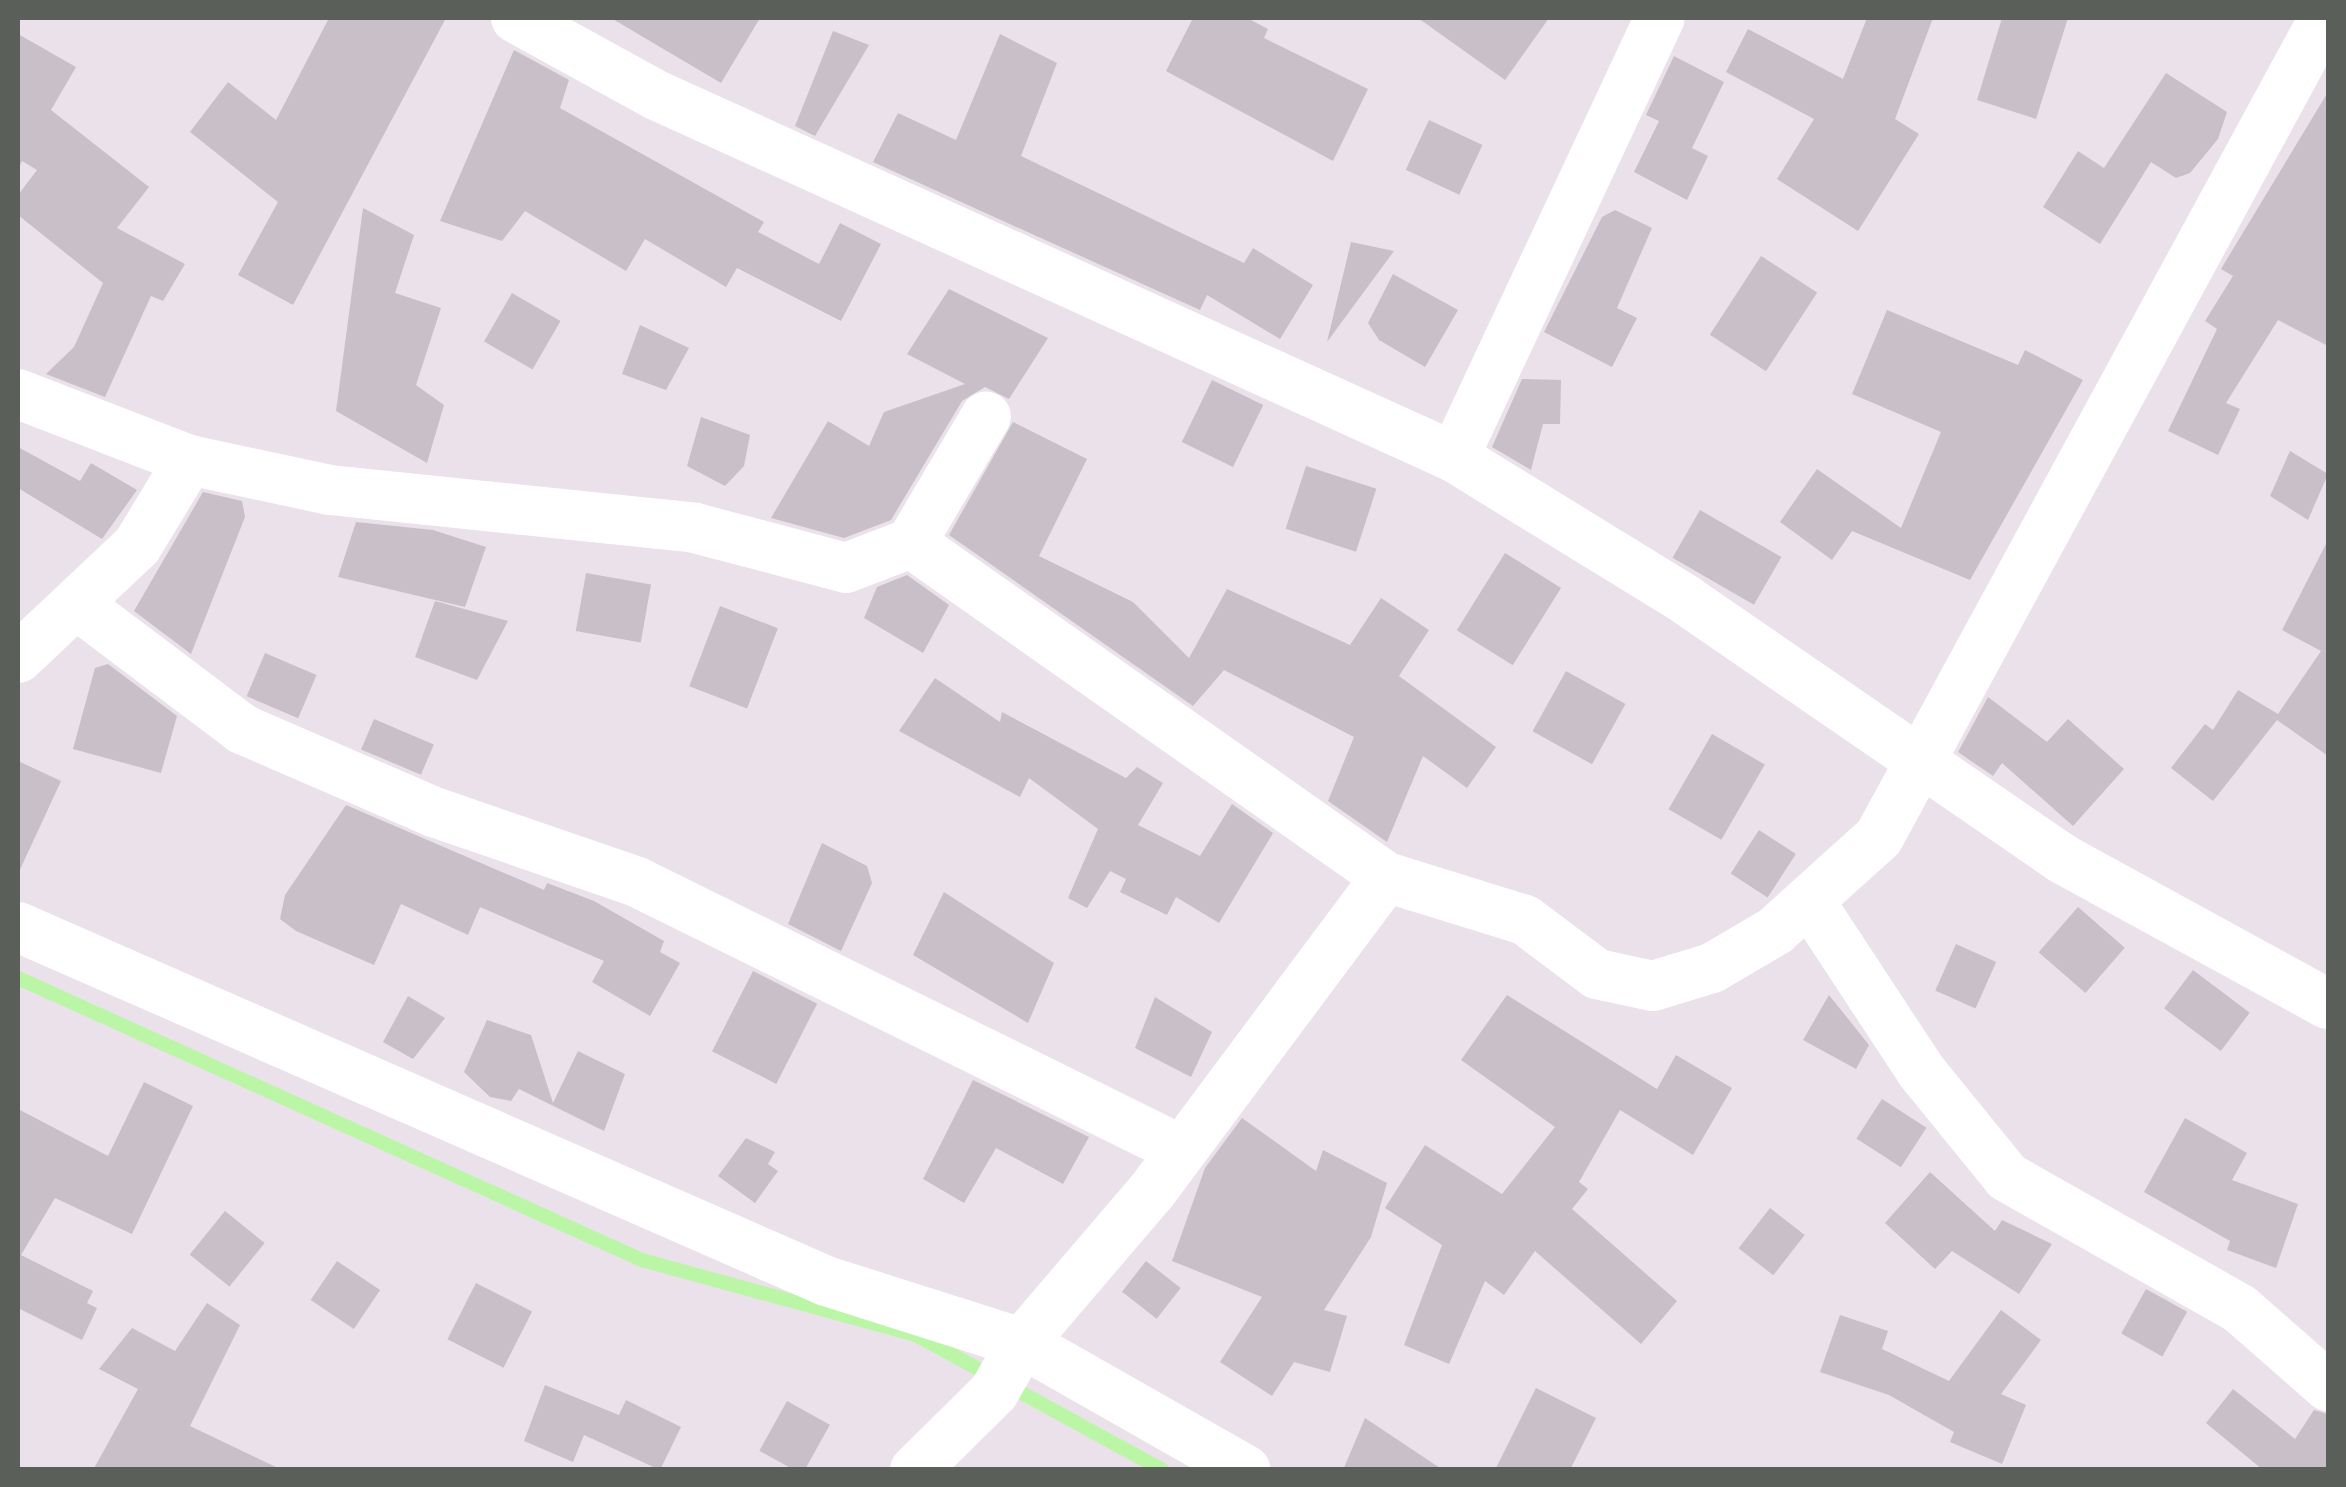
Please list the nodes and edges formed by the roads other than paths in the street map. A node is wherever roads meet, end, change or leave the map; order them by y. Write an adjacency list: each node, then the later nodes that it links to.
1 (516, 18): 6 (street)
2 (1660, 18): 6 (street)
3 (2324, 18): 11 (street)
4 (18, 394): 7 (street)
5 (986, 416): 8 (street)
6 (1454, 456): 11 (street)
7 (188, 460): 8 (street); 9 (street)
8 (911, 543): 12 (street)
9 (79, 606): 10 (street); 16 (street)
10 (18, 658)
11 (1918, 756): 13 (street); 15 (street)
12 (1386, 877): 13 (street); 16 (street)
13 (1812, 905): 18 (street)
14 (18, 927): 17 (street)
15 (2328, 1004)
16 (1181, 1150): 17 (street)
17 (1009, 1365): 19 (street); 20 (street)
18 (2328, 1386)
19 (915, 1470)
20 (1246, 1470)

